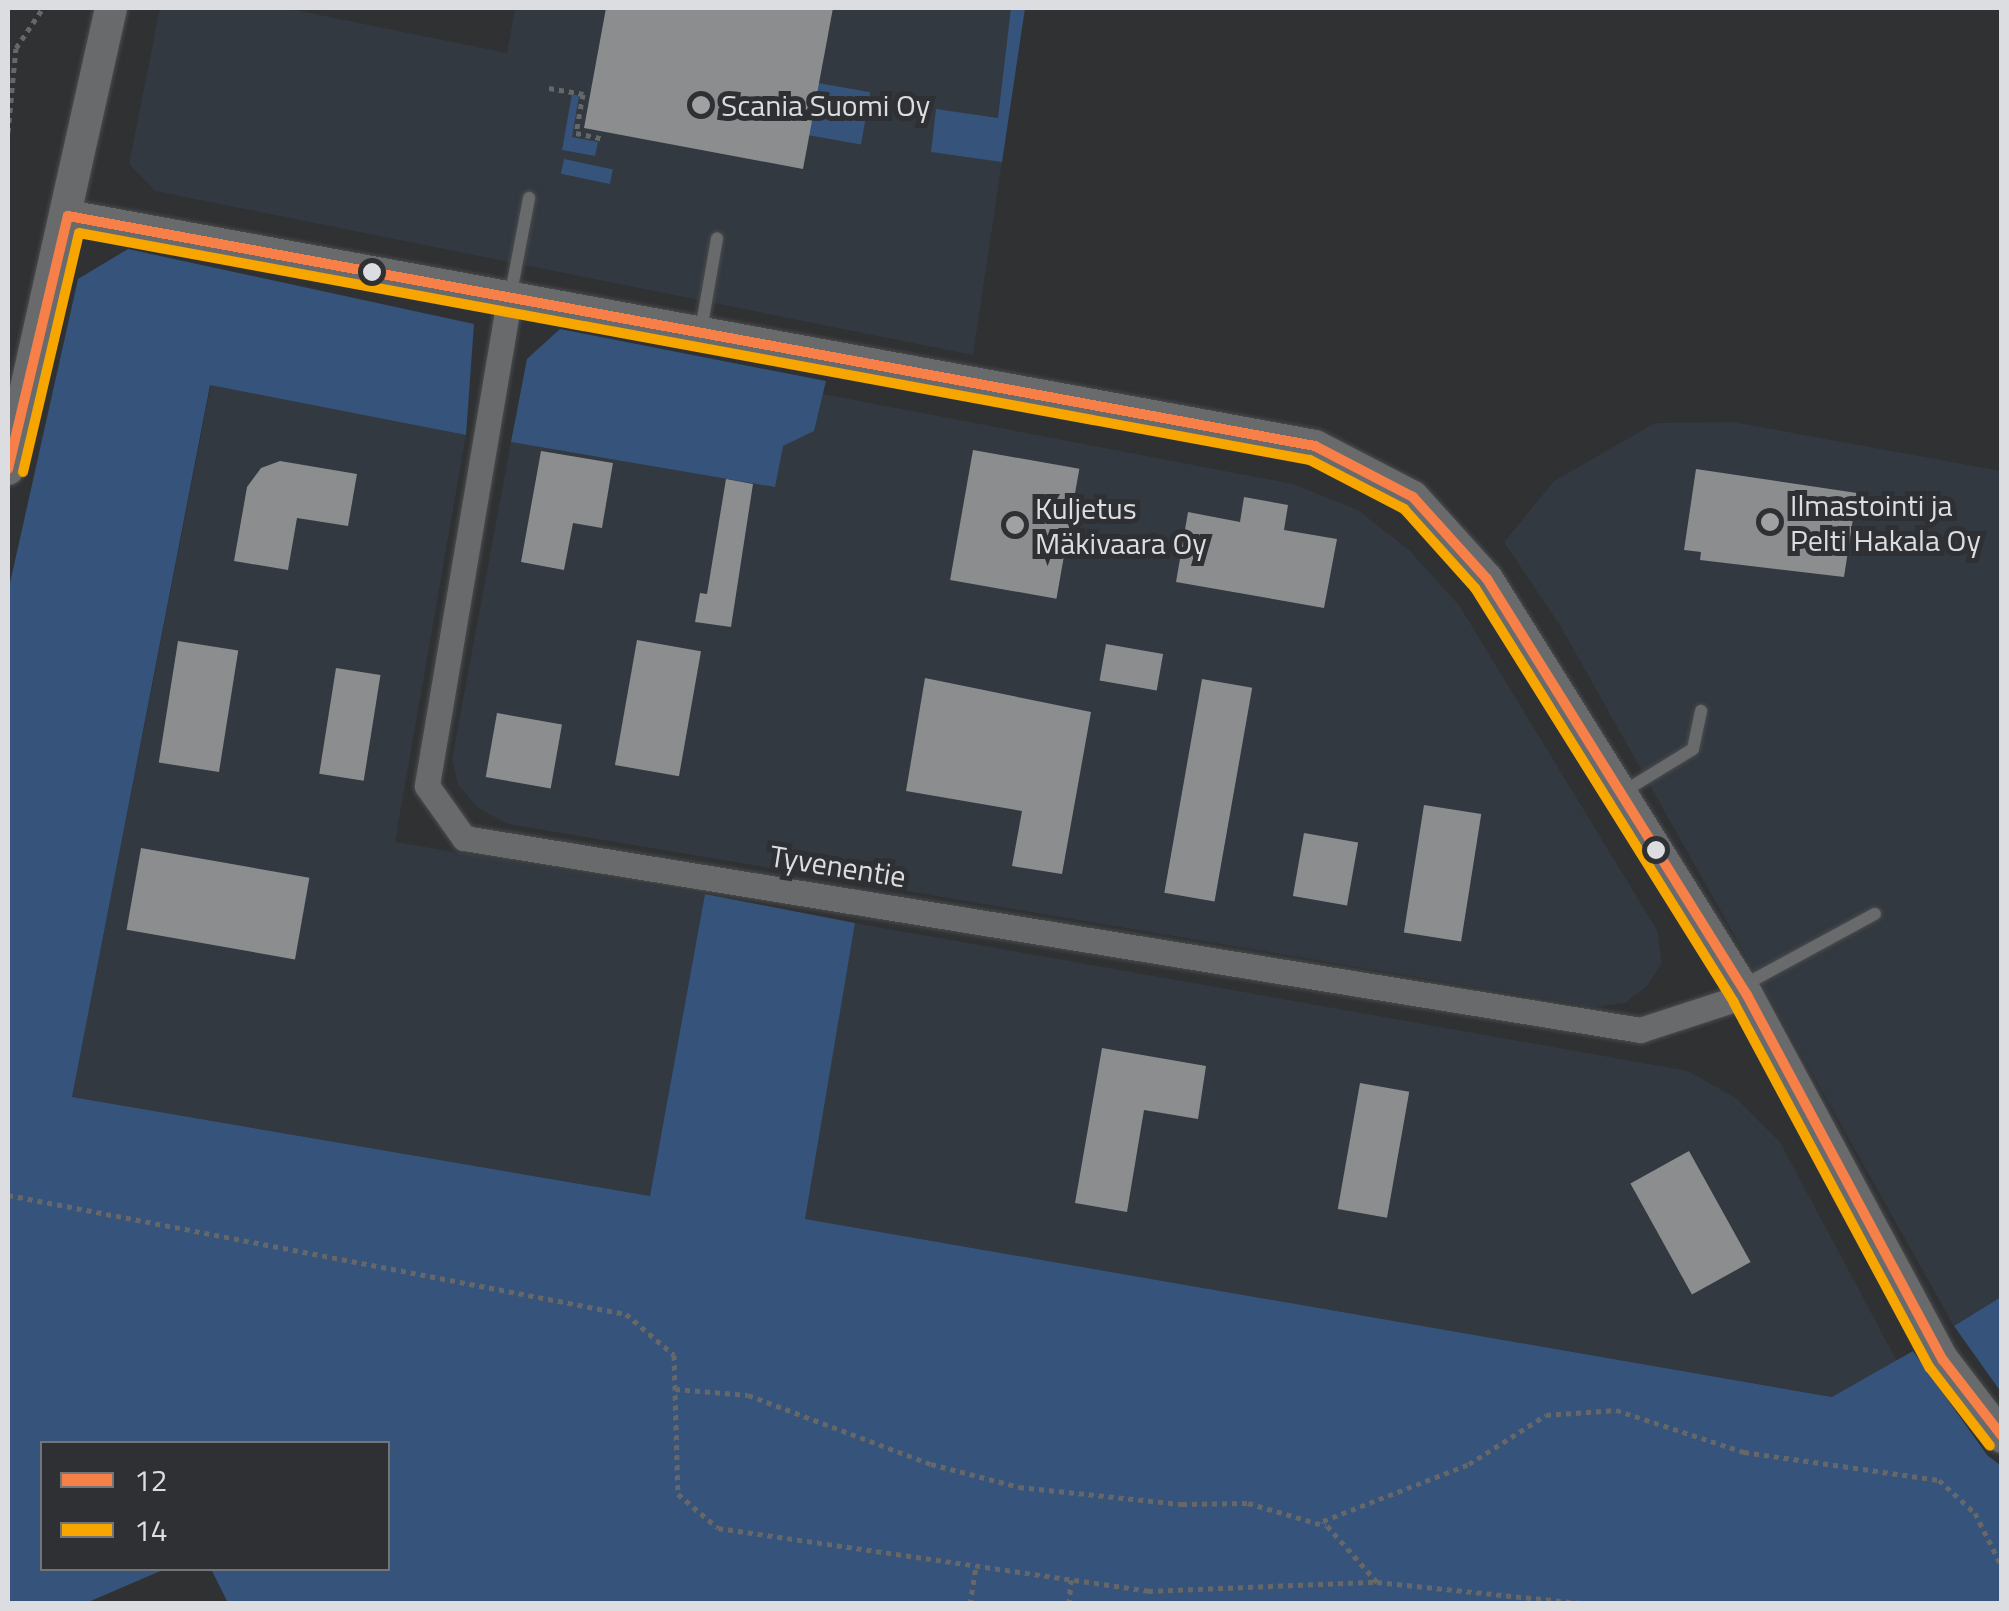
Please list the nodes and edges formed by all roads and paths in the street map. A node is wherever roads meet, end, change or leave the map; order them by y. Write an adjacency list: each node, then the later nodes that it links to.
1 (44, 8): 4 (path)
2 (111, 8): 7 (street)
3 (549, 88): 5 (path)
4 (8, 132)
5 (604, 139)
6 (529, 198): 9 (lane)
7 (68, 216): 9 (street); 11 (street)
8 (716, 238): 10 (lane)
9 (509, 300): 10 (street); 15 (street, Tyvenentie)
10 (700, 335): 13 (street)
11 (8, 470)
12 (1702, 711): 13 (lane)
13 (1621, 794): 15 (street)
14 (1875, 914): 15 (lane)
15 (1744, 991): 18 (street)
16 (8, 1194): 17 (path)
17 (675, 1389): 19 (path); 20 (path)
18 (2002, 1436)
19 (1329, 1527): 21 (path); 23 (path)
20 (976, 1566): 22 (path); 24 (path)
21 (2002, 1567)
22 (1071, 1580): 23 (path); 25 (path)
23 (1377, 1582): 26 (path)
24 (970, 1604)
25 (1069, 1604)
26 (1590, 1604)

